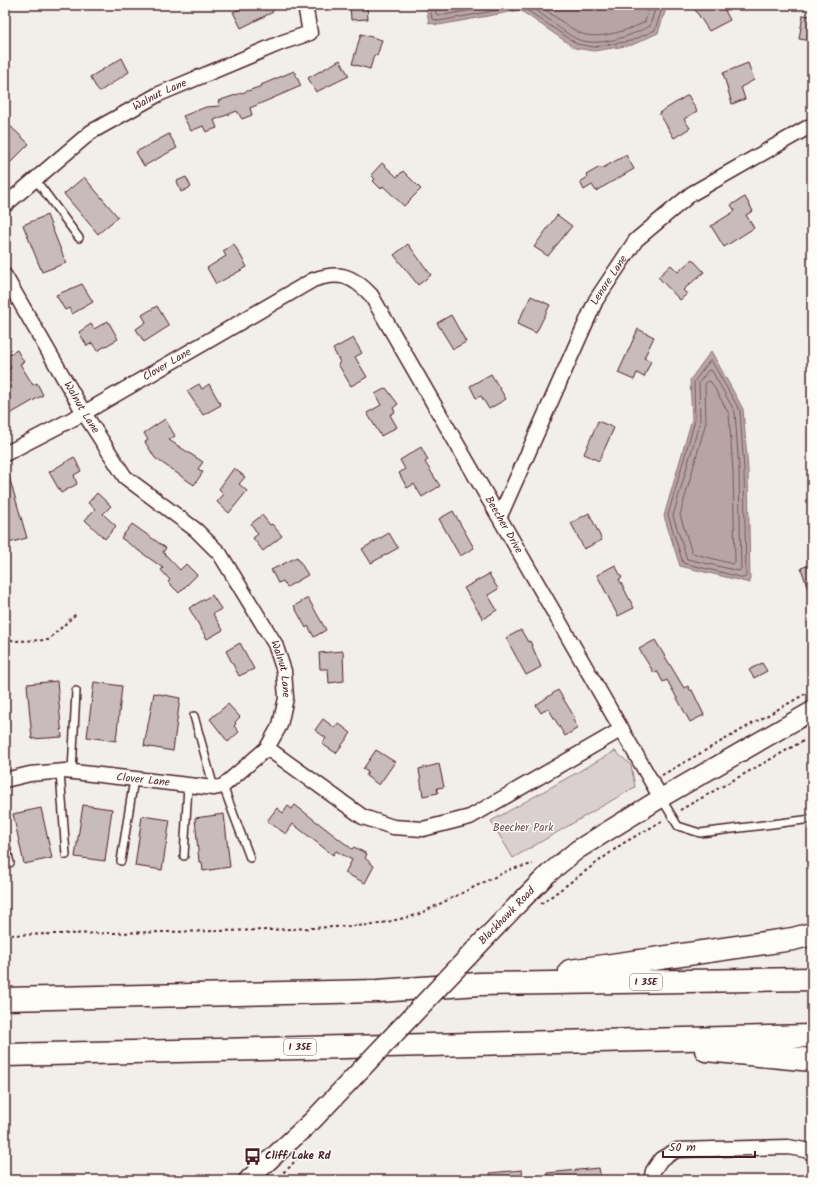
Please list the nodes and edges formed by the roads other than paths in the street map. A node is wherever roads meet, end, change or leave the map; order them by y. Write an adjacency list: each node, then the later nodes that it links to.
1 (305, 5): 3 (street, Walnut Lane)
2 (812, 125): 10 (street, Lenore Lane)
3 (36, 179): 4 (street, Walnut Lane); 5 (lane)
4 (5, 205)
5 (79, 238)
6 (328, 275): 8 (street, Clover Lane); 10 (street, Beecher Drive)
7 (5, 276): 8 (street, Walnut Lane)
8 (84, 413): 9 (street, Clover Lane); 15 (street, Walnut Lane)
9 (5, 454)
10 (500, 516): 14 (street, Beecher Drive)
11 (76, 691): 16 (lane)
12 (812, 711): 21 (street, Blackhawk Road)
13 (194, 716): 20 (lane)
14 (622, 729): 15 (street); 21 (street, Beecher Drive)
15 (267, 748): 20 (street)
16 (66, 772): 17 (street, Clover Lane); 18 (street, Clover Lane); 24 (lane)
17 (134, 779): 19 (street, Clover Lane); 27 (lane)
18 (5, 780)
19 (188, 785): 20 (street, Clover Lane); 25 (lane)
20 (219, 787): 26 (lane)
21 (661, 798): 22 (lane); 38 (street, Blackhawk Road, bridge)
22 (812, 819)
23 (5, 842): 28 (lane)
24 (66, 855)
25 (184, 856)
26 (250, 858)
27 (121, 861)
28 (10, 863)
29 (806, 935): 31 (highway)
30 (812, 979): 31 (highway, I 35E)
31 (479, 984): 32 (highway, I 35E)
32 (5, 999)
33 (812, 1036): 34 (highway, I 35E)
34 (595, 1040): 35 (highway, I 35E); 36 (highway)
35 (5, 1055)
36 (812, 1060)
37 (812, 1153): 39 (street)
38 (250, 1180)
39 (651, 1180)

